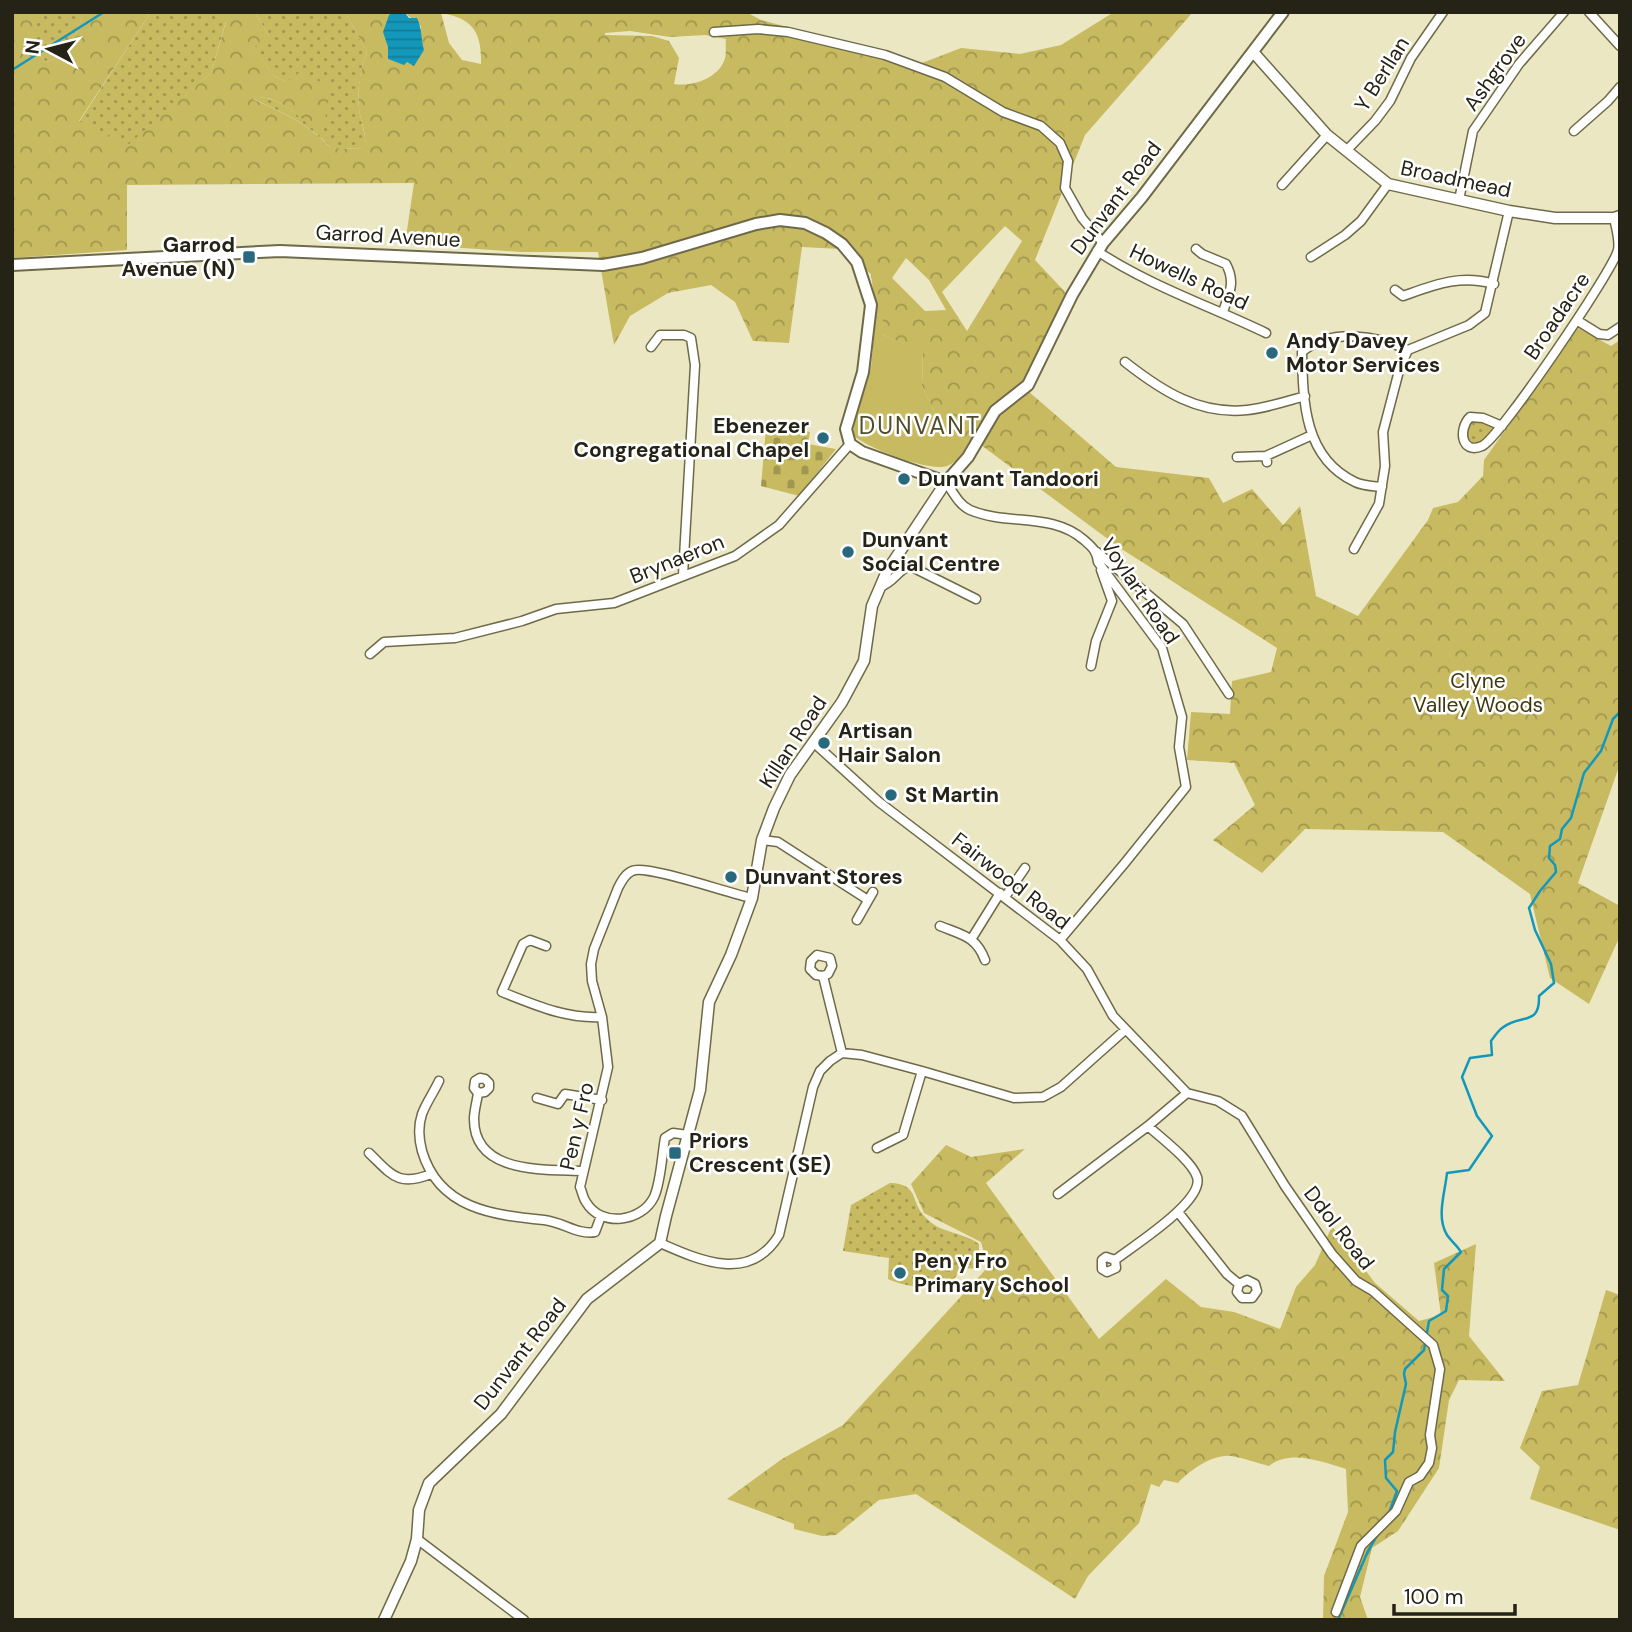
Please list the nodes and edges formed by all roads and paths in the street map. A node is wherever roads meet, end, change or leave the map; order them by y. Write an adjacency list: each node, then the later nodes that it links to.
1 (1283, 12): 7 (main road, Dunvant Road)
2 (1443, 12): 11 (street, Y Berllan)
3 (1564, 12): 14 (street, Ashgrove)
4 (1589, 12): 6 (street)
5 (714, 32): 17 (street, Howells Road)
6 (1620, 47)
7 (1254, 54): 10 (street, Broadmead); 17 (main road, Dunvant Road)
8 (1620, 87): 9 (street)
9 (1574, 131)
10 (1327, 135): 11 (street, Broadmead); 13 (street)
11 (1346, 151): 12 (street, Broadmead)
12 (1388, 184): 14 (street, Broadmead); 18 (street)
13 (1283, 185)
14 (1459, 200): 15 (street, Broadmead)
15 (1509, 211): 16 (street, Broadmead); 21 (street)
16 (1617, 217): 24 (street, Broadacre)
17 (1100, 247): 23 (street, Howells Road); 35 (main road, Dunvant Road)
18 (1311, 257)
19 (1199, 264): 23 (street)
20 (12, 265): 33 (main road, Garrod Avenue)
21 (1493, 284): 22 (street); 28 (street)
22 (1395, 290)
23 (1223, 312): 26 (street, Howells Road)
24 (1577, 321): 25 (street); 31 (street, Broadacre)
25 (1620, 327)
26 (1266, 333)
27 (651, 347): 40 (street)
28 (1408, 350): 30 (street); 36 (street)
29 (1125, 362): 30 (street)
30 (1306, 396): 32 (street)
31 (1502, 426): 31 (street, Broadacre)
32 (1312, 435): 34 (street); 36 (street)
33 (850, 444): 35 (main road); 40 (street, Brynaeron)
34 (1237, 457)
35 (946, 482): 38 (street, Voylart Road); 41 (street, Killan Road)
36 (1382, 487): 37 (street)
37 (1353, 550)
38 (1097, 552): 39 (street, Voylart Road); 45 (street)
39 (1098, 562): 44 (street); 56 (street, Voylart Road)
40 (683, 575): 43 (street, Brynaeron)
41 (880, 587): 42 (street); 46 (street, Killan Road)
42 (976, 599)
43 (370, 654)
44 (1091, 666)
45 (1229, 694)
46 (813, 742): 47 (street, Killan Road); 50 (street, Fairwood Road)
47 (762, 840): 51 (street, Killan Road); 52 (street)
48 (1025, 868): 50 (street)
49 (873, 892): 52 (street)
50 (1002, 895): 55 (street); 56 (street, Fairwood Road)
51 (752, 898): 61 (street, Pen y Fro); 71 (street, Killan Road)
52 (868, 900): 53 (street)
53 (857, 920)
54 (940, 926): 55 (street)
55 (972, 938): 58 (street)
56 (1060, 940): 59 (street, Fairwood Road)
57 (546, 946): 61 (street)
58 (985, 960)
59 (1087, 969): 62 (street, Ddol Road)
60 (823, 976): 63 (street)
61 (601, 1017): 69 (street, Pen y Fro)
62 (1125, 1030): 64 (street); 67 (street, Ddol Road)
63 (842, 1053): 64 (street); 79 (street)
64 (922, 1071): 72 (street)
65 (439, 1081): 75 (street)
66 (478, 1093): 74 (street)
67 (1187, 1093): 70 (street); 83 (street, Ddol Road)
68 (537, 1098): 69 (street)
69 (602, 1100): 74 (street, Pen y Fro)
70 (1149, 1126): 76 (street); 77 (street)
71 (688, 1135): 78 (street); 79 (street, Killan Road)
72 (877, 1148)
73 (369, 1153): 75 (street)
74 (583, 1171): 78 (street, Pen y Fro)
75 (431, 1174): 78 (street)
76 (1058, 1194)
77 (1178, 1212): 80 (street); 81 (street)
78 (601, 1216)
79 (660, 1243): 82 (street, Dunvant Road)
80 (1115, 1259)
81 (1239, 1284)
82 (417, 1539): 84 (street, Dunvant Road); 85 (street)
83 (1336, 1612)
84 (384, 1620)
85 (524, 1620)

